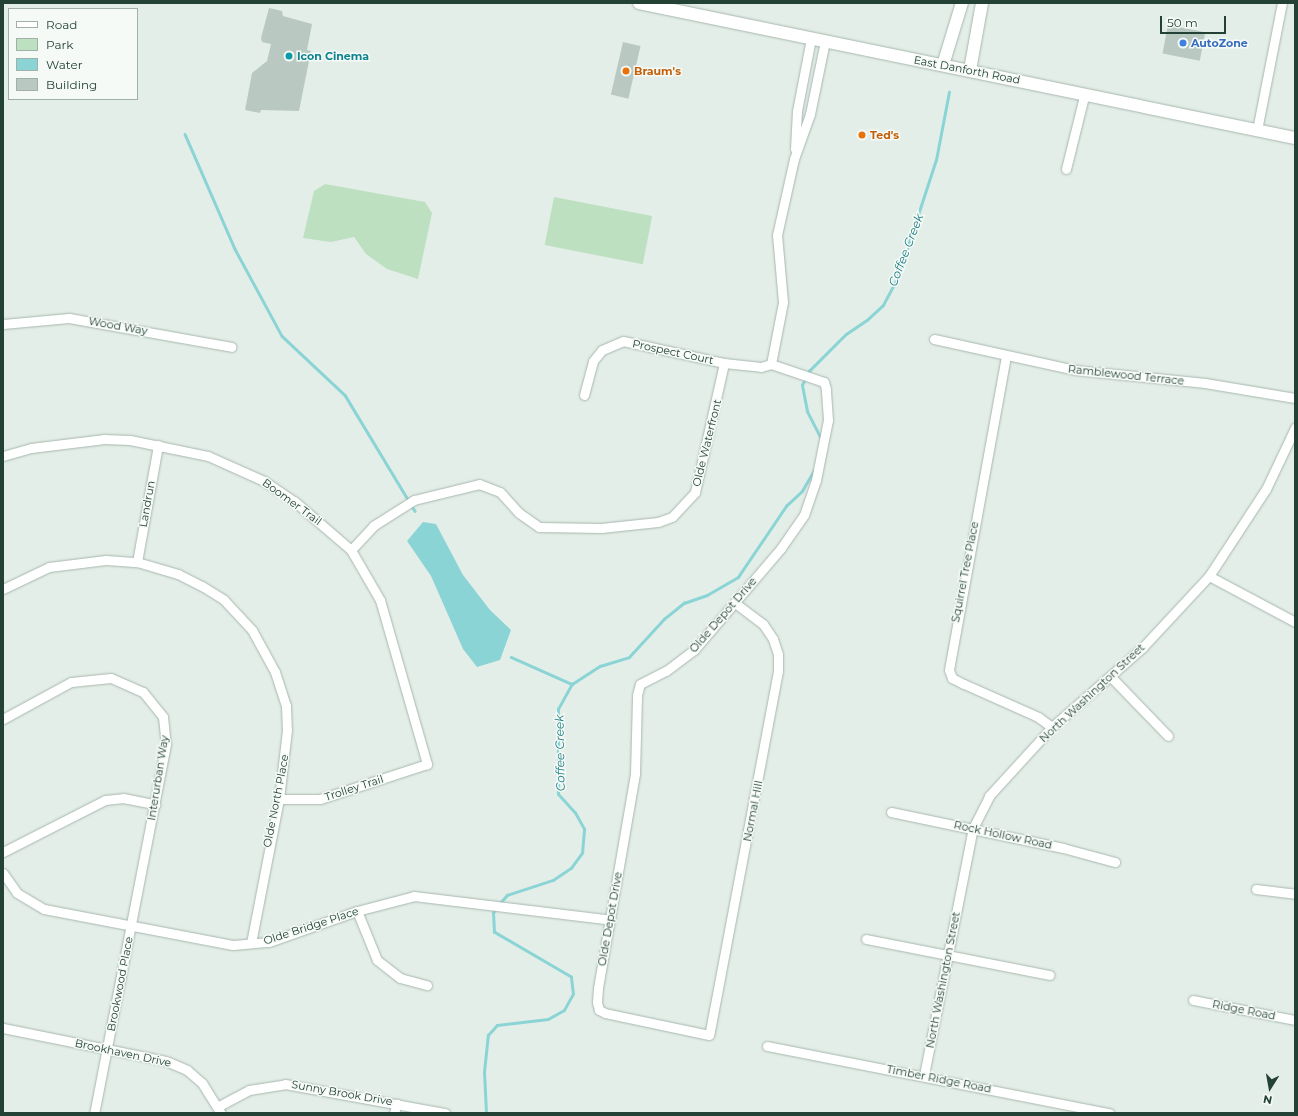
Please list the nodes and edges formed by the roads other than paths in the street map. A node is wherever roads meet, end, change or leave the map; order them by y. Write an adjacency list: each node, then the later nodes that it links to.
1 (639, 3): 5 (main road, East Danforth Road)
2 (962, 3): 7 (main road)
3 (982, 3): 8 (main road)
4 (1282, 3): 10 (street)
5 (811, 38): 6 (main road, East Danforth Road); 12 (street)
6 (824, 41): 7 (main road, East Danforth Road); 12 (street)
7 (943, 65): 8 (main road, East Danforth Road)
8 (970, 70): 9 (main road, East Danforth Road)
9 (1084, 96): 10 (main road, East Danforth Road); 13 (street)
10 (1257, 130): 11 (main road, East Danforth Road)
11 (1295, 138)
12 (794, 159): 19 (street)
13 (1066, 169)
14 (3, 324): 16 (street, Wood Way)
15 (934, 339): 17 (street, Ramblewood Terrace)
16 (232, 347)
17 (1006, 356): 21 (street, Ramblewood Terrace); 33 (street, Squirrel Tree Place)
18 (724, 363): 19 (street, Prospect Court); 20 (street, Prospect Court); 25 (street, Olde Waterfront)
19 (771, 364): 29 (street, Olde Depot Drive)
20 (584, 395)
21 (1295, 398)
22 (1295, 428): 27 (street, North Washington Street)
23 (158, 445): 24 (street, Boomer Trail); 25 (street, Boomer Trail); 26 (street, Landrun)
24 (3, 456)
25 (351, 550): 35 (street, Boomer Trail)
26 (137, 562): 28 (street, Olde North Place); 36 (street, Olde North Place)
27 (1209, 576): 30 (street); 31 (street, North Washington Street)
28 (3, 589)
29 (735, 603): 46 (street, Olde Depot Drive); 56 (street, Normal Hill)
30 (1295, 622)
31 (1111, 677): 33 (street, North Washington Street); 34 (street)
32 (3, 719): 37 (street, Interurban Way)
33 (1052, 727): 39 (street, North Washington Street)
34 (1168, 736)
35 (427, 764): 36 (street, Trolley Trail)
36 (279, 798): 49 (street, Olde North Place)
37 (155, 804): 40 (street); 47 (street, Interurban Way)
38 (891, 812): 39 (street, Rock Hollow Road)
39 (973, 828): 41 (street, Rock Hollow Road); 50 (street, North Washington Street)
40 (3, 852)
41 (1115, 862)
42 (3, 873): 47 (street, Olde Bridge Place)
43 (1256, 889): 44 (street)
44 (1295, 894)
45 (357, 911): 46 (street, Olde Bridge Place); 49 (street, Olde Bridge Place); 52 (street)
46 (611, 920): 56 (street, Olde Depot Drive)
47 (132, 926): 49 (street, Olde Bridge Place); 58 (street, Brookwood Place)
48 (866, 939): 50 (street)
49 (251, 943)
50 (948, 953): 51 (street); 59 (street, North Washington Street)
51 (1050, 975)
52 (427, 985)
53 (1193, 1000): 54 (street, Ridge Road)
54 (1295, 1020)
55 (3, 1028): 58 (street, Brookhaven Drive)
56 (709, 1035)
57 (767, 1046): 59 (street, Timber Ridge Road)
58 (107, 1049): 61 (street, Brookhaven Drive); 62 (street, Brookwood Place)
59 (924, 1076): 65 (street, Timber Ridge Road)
60 (397, 1103): 61 (street, Sunny Brook Drive); 63 (street); 64 (street, Sunny Brook Drive)
61 (220, 1110)
62 (94, 1113)
63 (394, 1113)
64 (445, 1113)
65 (1110, 1113)

